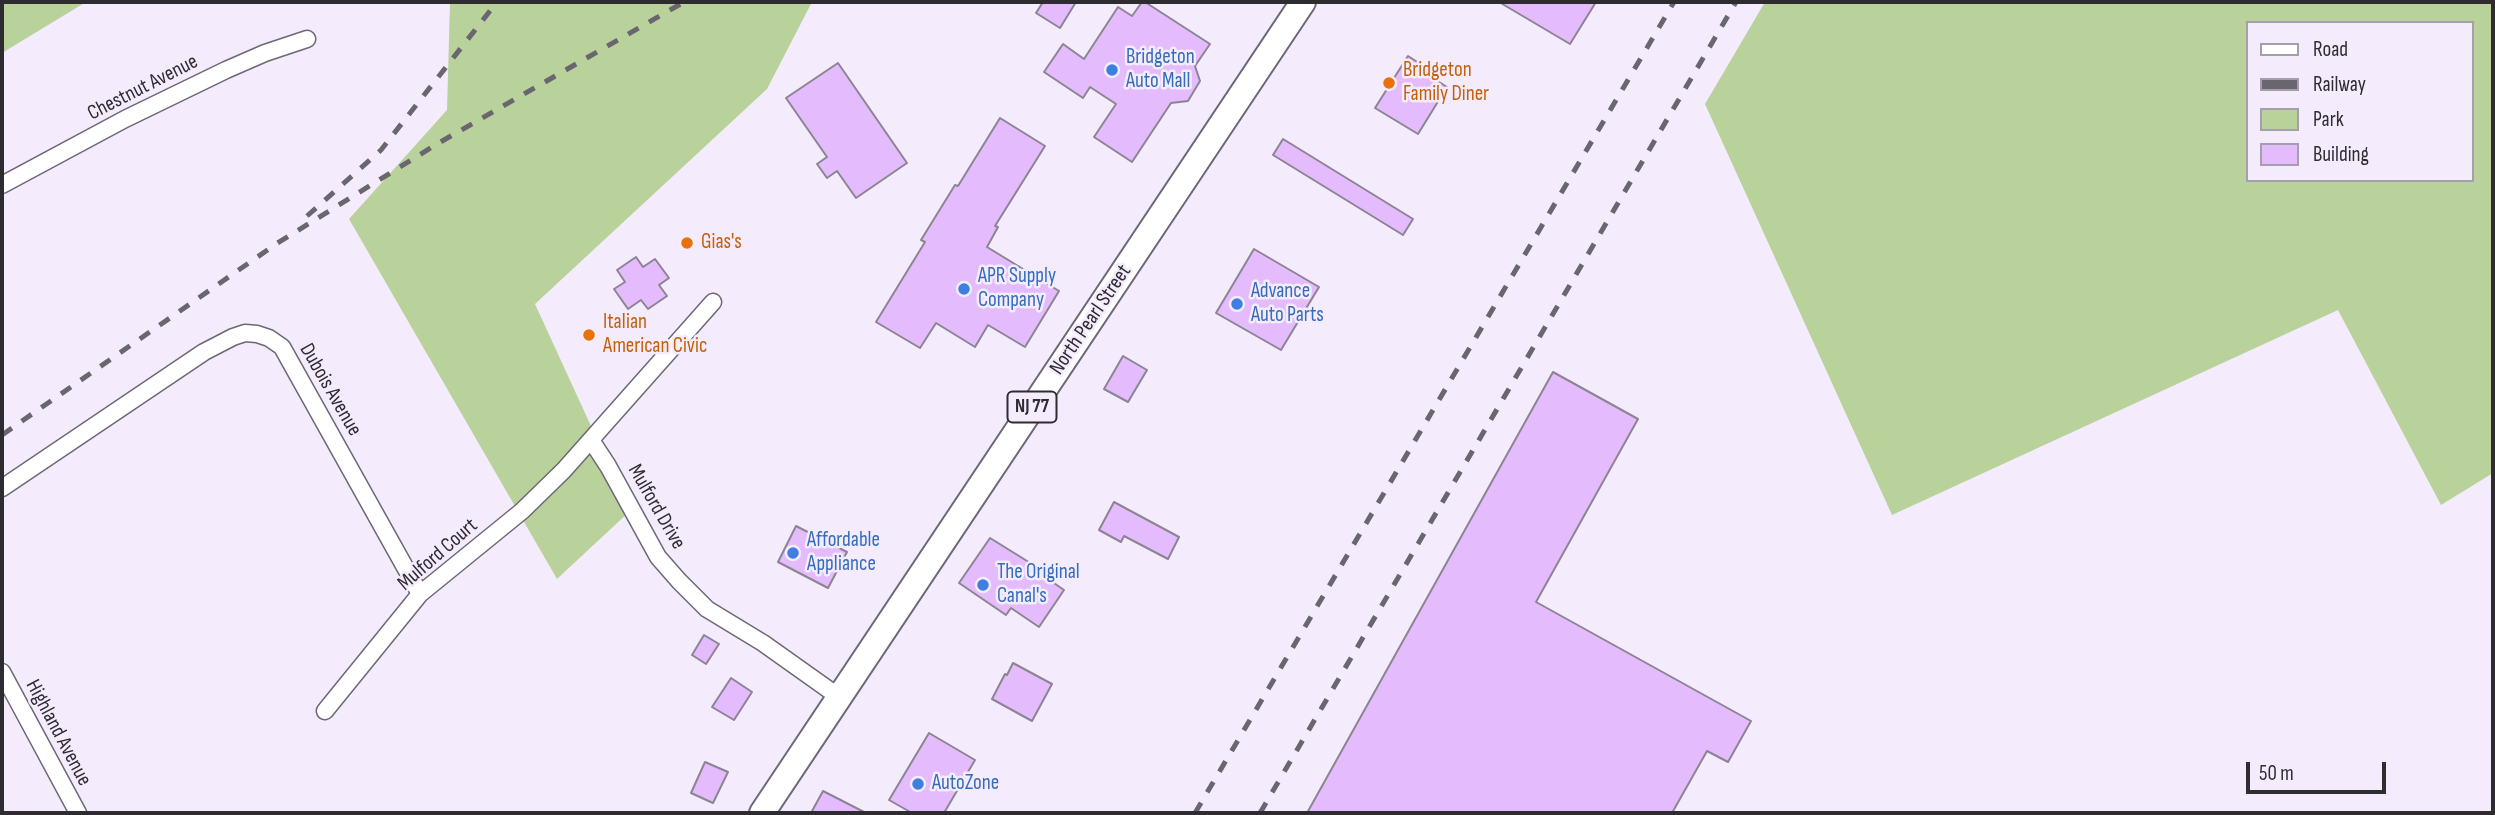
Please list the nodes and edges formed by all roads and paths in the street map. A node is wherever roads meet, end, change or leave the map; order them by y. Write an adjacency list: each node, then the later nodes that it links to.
1 (1303, 2): 9 (main road, North Pearl Street / NJ 77)
2 (307, 38): 3 (street, Chestnut Avenue)
3 (2, 185)
4 (713, 302): 5 (street)
5 (591, 440): 7 (street, Mulford Court); 9 (street, Mulford Drive)
6 (2, 488): 7 (street, Dubois Avenue)
7 (420, 594): 10 (street, Mulford Court)
8 (2, 672): 11 (street, Highland Avenue)
9 (839, 697): 12 (main road, North Pearl Street / NJ 77)
10 (325, 712)
11 (78, 813)
12 (762, 813)

